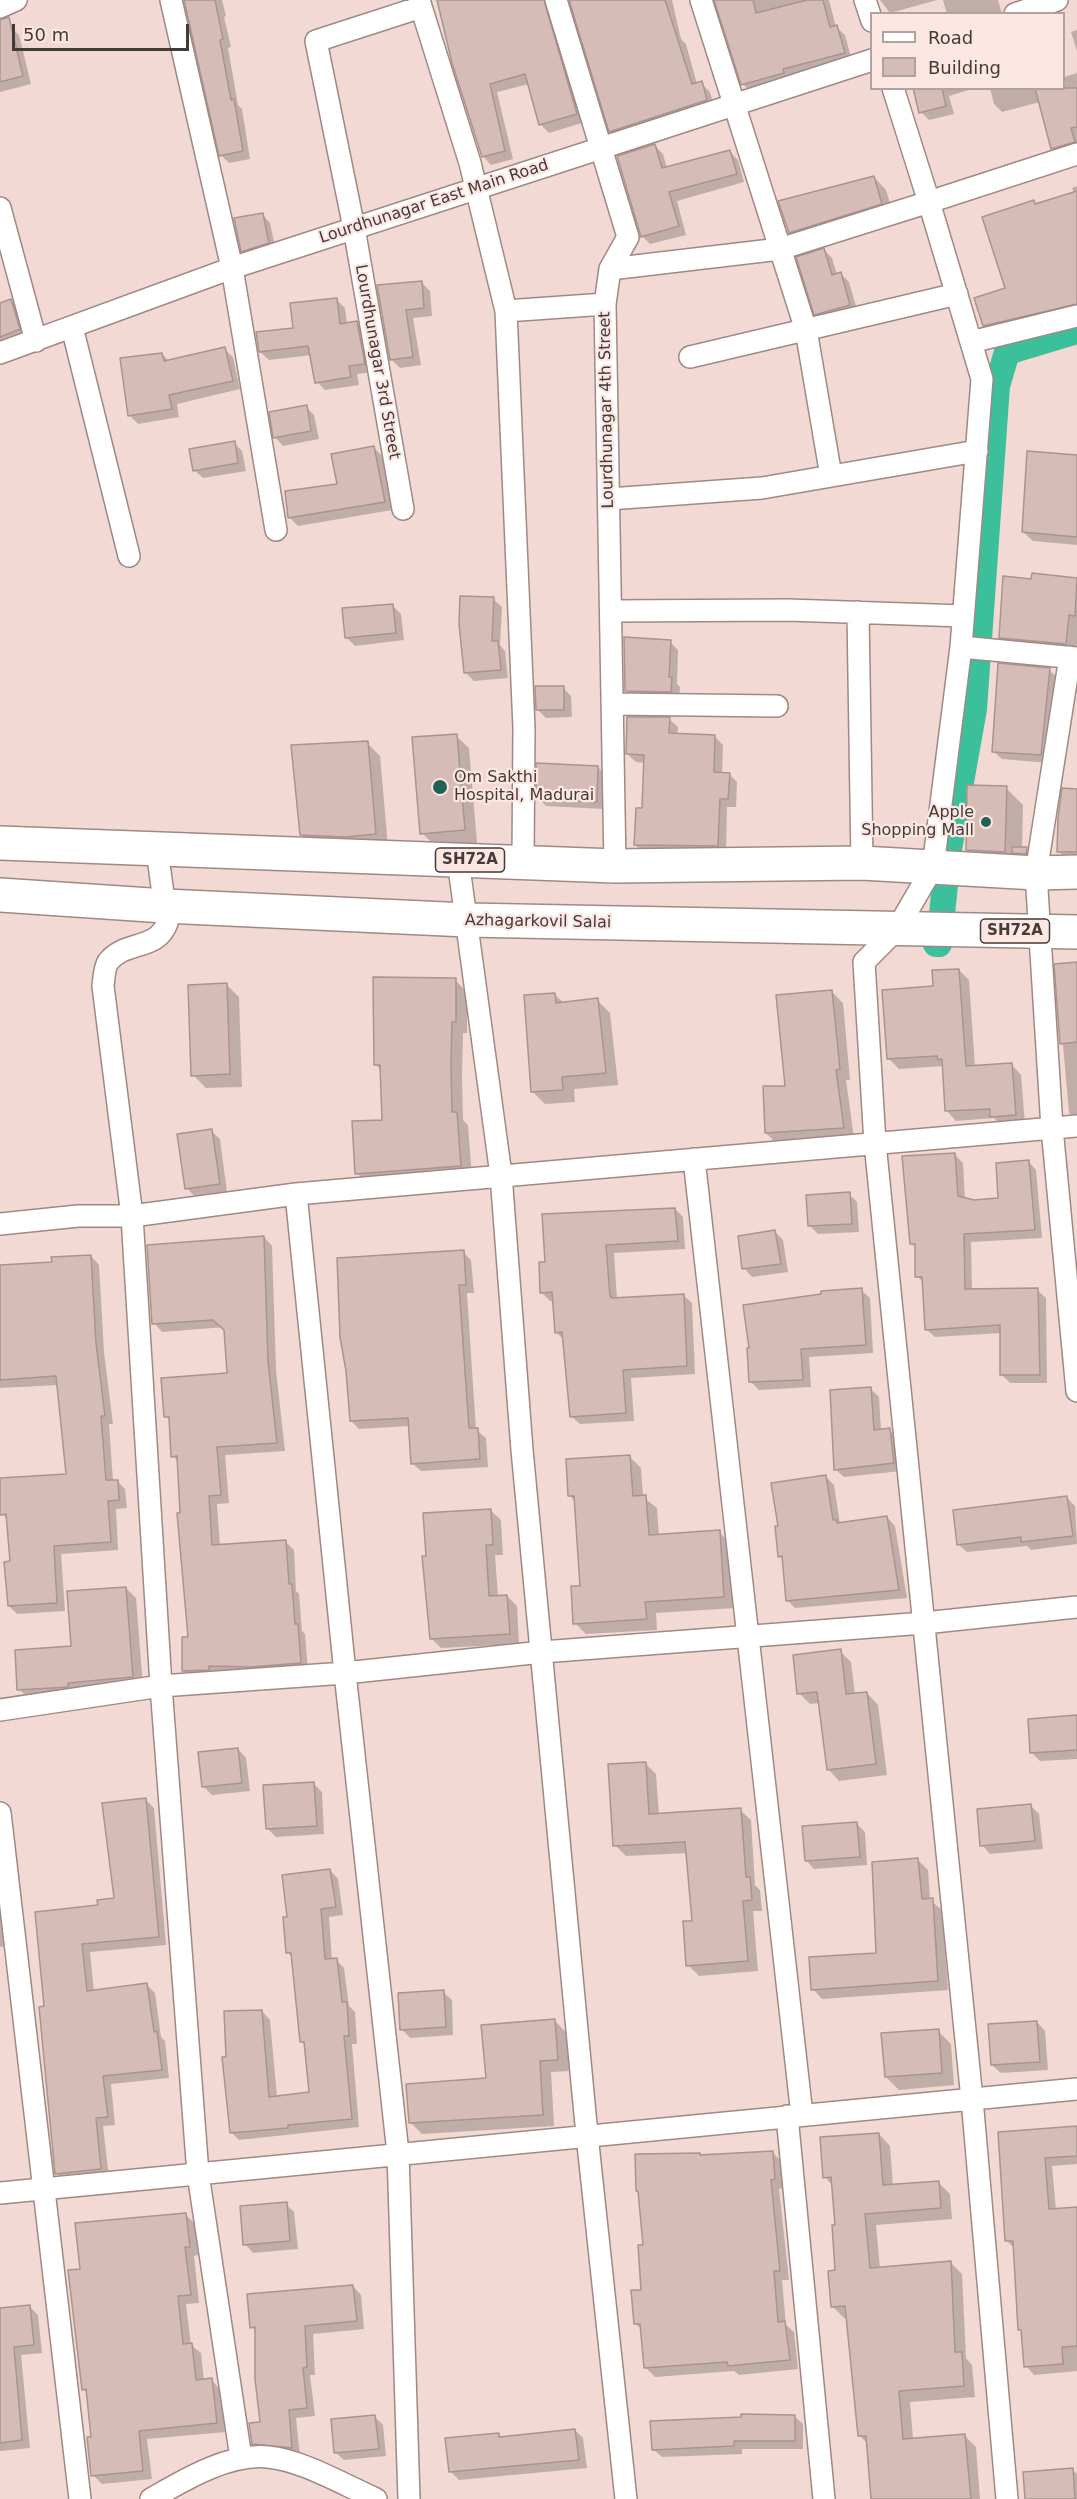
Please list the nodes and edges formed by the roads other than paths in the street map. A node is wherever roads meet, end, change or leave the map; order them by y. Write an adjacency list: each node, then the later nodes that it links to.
1 (16, 0): 8 (street)
2 (171, 0): 21 (street)
3 (556, 0): 14 (street)
4 (701, 0): 13 (street)
5 (865, 0): 10 (street)
6 (1057, 0): 9 (street)
7 (420, 4): 16 (street); 19 (street, Lourdhunagar 3rd Street)
8 (0, 7)
9 (1021, 12)
10 (870, 15)
11 (870, 61): 13 (street, Lourdhunagar East Main Road)
12 (894, 90): 17 (street)
13 (733, 105): 14 (street, Lourdhunagar East Main Road); 20 (street)
14 (601, 148): 16 (street, Lourdhunagar East Main Road); 22 (street)
15 (1077, 154): 17 (street)
16 (476, 189): 19 (street, Lourdhunagar East Main Road); 25 (street)
17 (929, 202): 20 (street); 23 (street)
18 (0, 208): 29 (street)
19 (354, 228): 21 (street, Lourdhunagar East Main Road); 36 (street, Lourdhunagar 3rd Street)
20 (780, 249): 22 (street); 28 (street)
21 (232, 268): 27 (street, Lourdhunagar East Main Road); 37 (street)
22 (610, 269): 24 (street)
23 (957, 294): 28 (street); 30 (street)
24 (605, 304): 25 (street, Lourdhunagar 4th Street); 35 (street, Lourdhunagar 4th Street)
25 (507, 311): 49 (street)
26 (1077, 316): 30 (street)
27 (72, 327): 29 (street, Lourdhunagar East Main Road); 38 (street)
28 (806, 330): 32 (street); 34 (street)
29 (36, 341): 31 (street, Lourdhunagar East Main Road)
30 (971, 342): 33 (street)
31 (0, 353)
32 (690, 357)
33 (977, 451): 34 (street); 41 (street)
34 (831, 476): 35 (street)
35 (609, 499): 39 (street, Lourdhunagar 4th Street)
36 (403, 509)
37 (276, 530)
38 (129, 555)
39 (612, 610): 40 (street); 44 (street, Lourdhunagar 4th Street)
40 (858, 612): 41 (street); 50 (street)
41 (963, 616): 42 (street)
42 (971, 648): 43 (street); 52 (street)
43 (1073, 657): 54 (street)
44 (613, 704): 45 (street); 51 (street, Lourdhunagar 4th Street)
45 (777, 706)
46 (0, 843): 47 (main road, SH72A)
47 (157, 850): 48 (main road, SH72A); 56 (street)
48 (458, 860): 49 (main road, SH72A); 57 (street)
49 (523, 861): 51 (main road, SH72A)
50 (861, 863): 51 (main road, SH72A); 52 (main road, SH72A)
51 (615, 866)
52 (943, 868): 54 (main road, SH72A); 60 (street)
53 (1077, 872): 54 (main road, SH72A)
54 (1036, 873): 58 (street)
55 (0, 895): 56 (main road, Azhagarkovil Salai / SH72A)
56 (166, 914): 57 (main road, Azhagarkovil Salai / SH72A); 67 (street)
57 (468, 927): 60 (main road, Azhagarkovil Salai / SH72A); 65 (street)
58 (1040, 932): 59 (main road, Azhagarkovil Salai / SH72A); 60 (main road, Azhagarkovil Salai / SH72A); 62 (street)
59 (1077, 932)
60 (889, 937): 63 (street)
61 (1077, 1126): 62 (street)
62 (1052, 1128): 63 (street); 69 (street)
63 (875, 1143): 64 (street); 71 (street)
64 (694, 1159): 65 (street); 72 (street)
65 (501, 1175): 66 (street); 73 (street)
66 (296, 1194): 67 (street); 74 (street)
67 (132, 1216): 68 (street); 75 (street)
68 (0, 1224)
69 (1077, 1391)
70 (1077, 1607): 71 (street)
71 (924, 1623): 72 (street); 79 (street)
72 (748, 1636): 73 (street); 80 (street)
73 (542, 1652): 74 (street); 81 (street)
74 (345, 1674): 75 (street); 82 (street)
75 (161, 1686): 76 (street); 83 (street)
76 (0, 1710)
77 (0, 1813): 84 (street)
78 (1077, 2089): 79 (street)
79 (972, 2099): 80 (street); 93 (street)
80 (795, 2115): 81 (street); 92 (street)
81 (587, 2135): 82 (street); 91 (street)
82 (398, 2153): 83 (street); 90 (street)
83 (198, 2174): 84 (street); 86 (street)
84 (44, 2188): 85 (street); 87 (street)
85 (0, 2193)
86 (242, 2458): 88 (street); 89 (street)
87 (80, 2499)
88 (151, 2499)
89 (375, 2499)
90 (409, 2499)
91 (626, 2499)
92 (824, 2499)
93 (1007, 2499)

